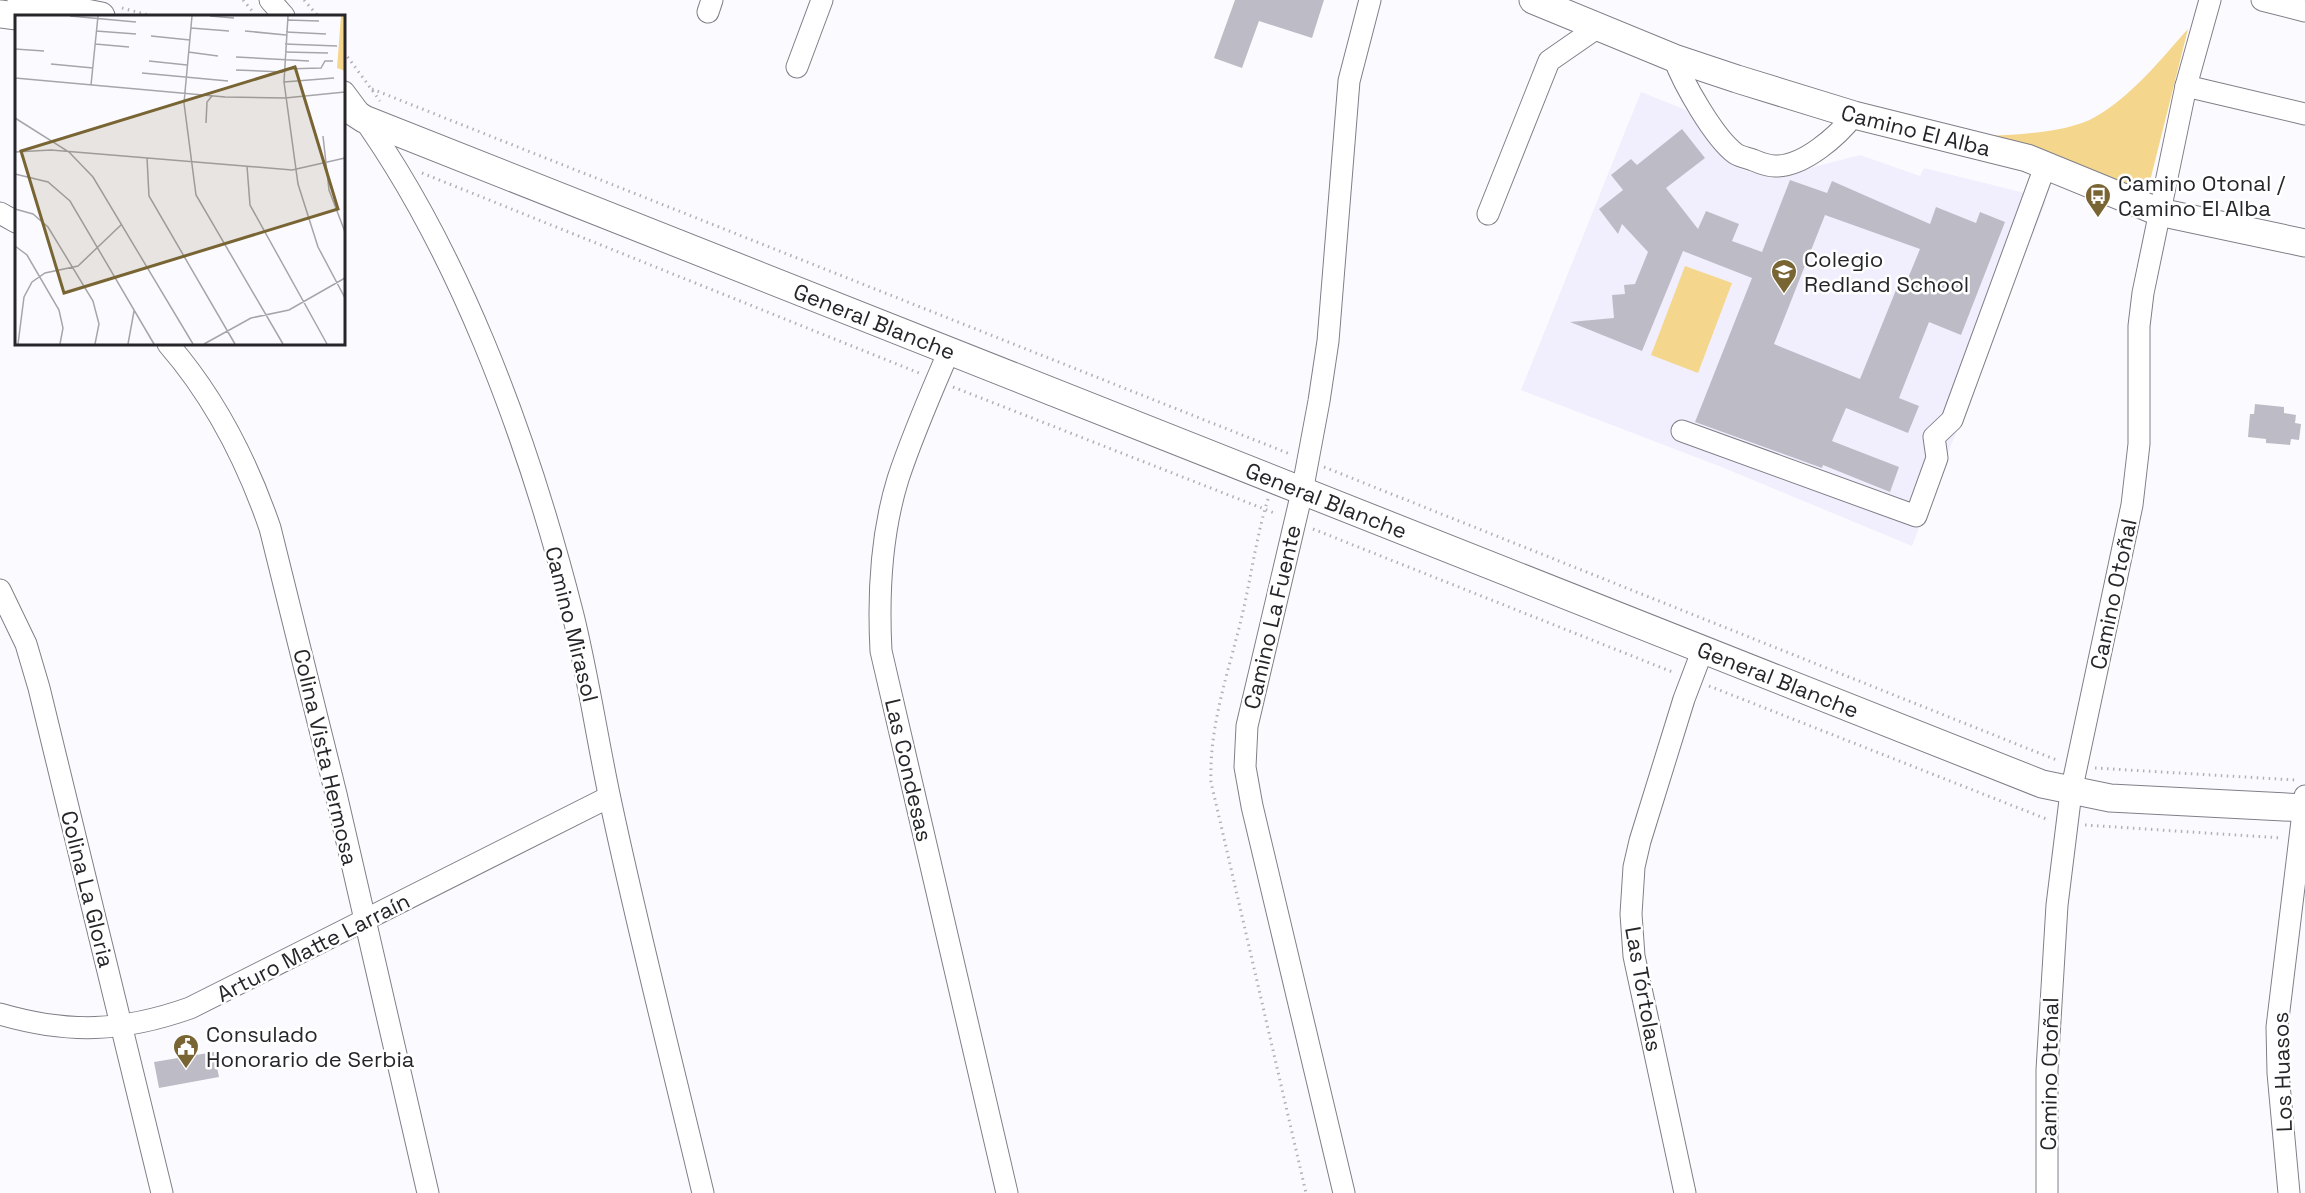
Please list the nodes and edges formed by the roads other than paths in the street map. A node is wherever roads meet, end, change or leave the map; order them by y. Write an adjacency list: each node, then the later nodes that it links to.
1 (21, 0): 10 (main road)
2 (270, 0): 11 (street)
3 (822, 0): 15 (street)
4 (1370, 0): 30 (street, Camino La Fuente)
5 (1533, 0): 13 (main road, Camino El Alba)
6 (2262, 0): 8 (street)
7 (2203, 2): 16 (street, Camino Otoñal)
8 (2305, 11)
9 (0, 14): 12 (main road)
10 (96, 15)
11 (283, 15)
12 (15, 16)
13 (1599, 27): 14 (main road, Camino El Alba); 24 (street)
14 (1674, 58): 20 (main road, Camino El Alba); 20 (street)
15 (797, 67)
16 (2186, 86): 19 (street); 23 (street, Camino Otoñal)
17 (345, 96): 18 (street, Camino Mirasol)
18 (350, 114): 28 (main road, General Blanche); 34 (street, Camino Mirasol)
19 (2305, 114)
20 (1854, 115): 21 (main road, Camino El Alba)
21 (2046, 164): 23 (main road, Camino El Alba); 29 (street)
22 (0, 213): 25 (street)
23 (2159, 213): 26 (main road, Camino El Alba); 33 (street, Camino Otoñal)
24 (1488, 214)
25 (15, 221)
26 (2305, 243)
27 (169, 345): 36 (street, Colina Vista Hermosa)
28 (949, 351): 30 (main road, General Blanche); 42 (street, Las Condesas)
29 (1682, 431)
30 (1302, 492): 32 (main road, General Blanche); 43 (street, Camino La Fuente)
31 (0, 590): 38 (street, Colina La Gloria)
32 (1703, 649): 33 (main road, General Blanche); 44 (street, Las Tórtolas)
33 (2073, 779): 35 (main road, General Blanche); 45 (street, Camino Otoñal)
34 (609, 797): 36 (street, Arturo Matte Larraín); 41 (street, Camino Mirasol)
35 (2304, 804): 46 (street, Los Huasos)
36 (364, 921): 38 (street, Arturo Matte Larraín); 40 (street, Colina Vista Hermosa)
37 (0, 1014): 38 (street, Arturo Matte Larraín)
38 (121, 1026): 39 (street, Colina La Gloria)
39 (162, 1193)
40 (428, 1193)
41 (703, 1193)
42 (1008, 1193)
43 (1344, 1193)
44 (1685, 1193)
45 (2047, 1193)
46 (2289, 1193)

